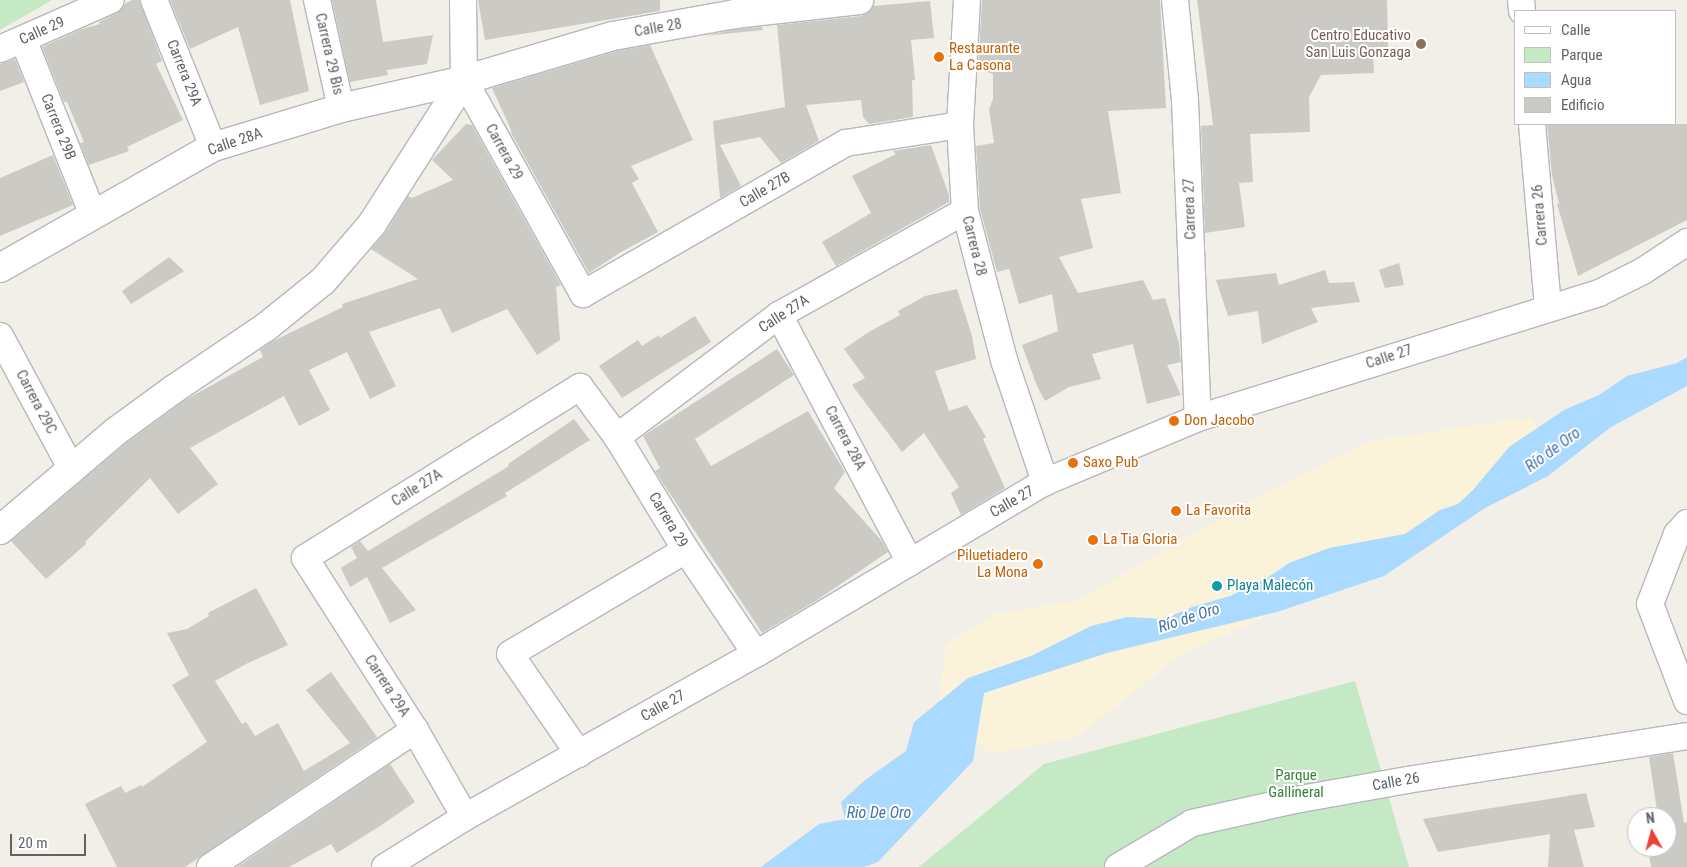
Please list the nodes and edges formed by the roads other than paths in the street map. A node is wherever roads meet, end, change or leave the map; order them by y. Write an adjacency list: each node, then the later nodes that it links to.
1 (111, 0): 8 (street, Calle 29)
2 (154, 0): 14 (street, Carrera 29A)
3 (317, 0): 11 (street, Carrera 29 Bis)
4 (463, 0): 10 (street, Carrera 29)
5 (858, 0): 10 (street, Calle 28)
6 (967, 0): 12 (street, Carrera 28)
7 (1175, 0): 24 (street, Carrera 27)
8 (23, 39): 9 (street, Calle 29); 16 (street, Carrera 29B)
9 (0, 49)
10 (464, 80): 11 (street, Calle 28A); 19 (street, Carrera 29); 26 (street)
11 (341, 108): 14 (street, Calle 28A)
12 (960, 125): 15 (street, Carrera 28); 19 (street, Calle 27B)
13 (1532, 125): 20 (street, Carrera 26)
14 (213, 147): 16 (street, Calle 28A)
15 (965, 211): 21 (street, Calle 27A); 27 (street, Carrera 28)
16 (93, 215): 18 (street, Calle 28A)
17 (1687, 242): 20 (street, Calle 27)
18 (0, 268)
19 (583, 294)
20 (1548, 307): 24 (street, Calle 27)
21 (779, 315): 25 (street, Calle 27A); 32 (street, Carrera 28A)
22 (0, 336): 26 (street, Carrera 29C)
23 (580, 387): 25 (street, Carrera 29); 31 (street, Calle 27A)
24 (1198, 418): 27 (street, Calle 27)
25 (617, 437): 30 (street, Carrera 29)
26 (71, 468): 29 (street)
27 (1045, 482): 32 (street, Calle 27)
28 (1687, 523): 34 (street)
29 (0, 530)
30 (686, 550): 33 (street, Carrera 29); 37 (street)
31 (305, 558): 35 (street, Carrera 29A)
32 (910, 562): 33 (street, Calle 27)
33 (756, 654): 37 (street, Calle 27)
34 (1687, 701)
35 (415, 730): 38 (street, Carrera 29A); 39 (street)
36 (1687, 736): 41 (street, Calle 26)
37 (579, 754): 38 (street, Calle 27)
38 (465, 817): 40 (street, Calle 27)
39 (210, 867)
40 (385, 867)
41 (1118, 867)

